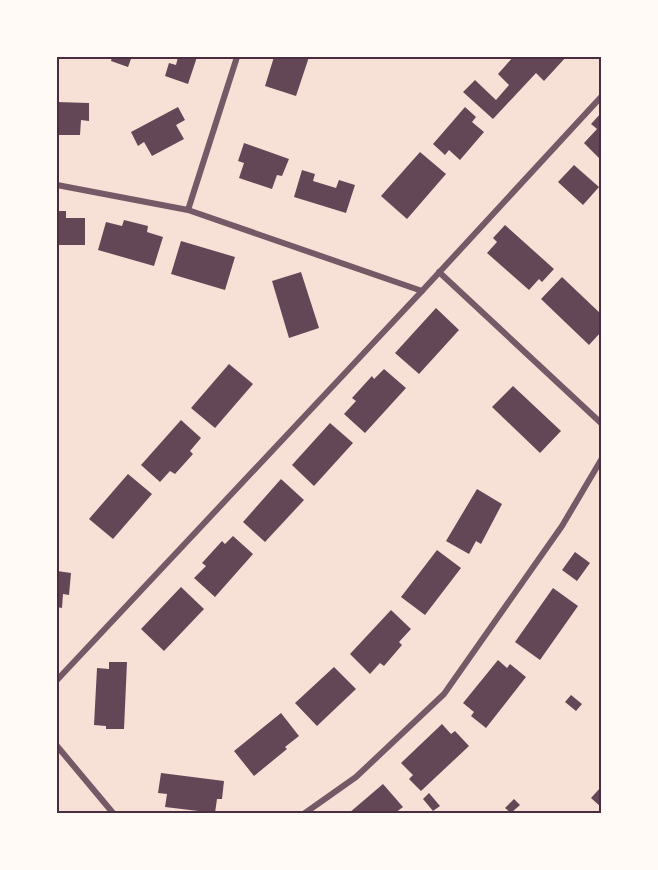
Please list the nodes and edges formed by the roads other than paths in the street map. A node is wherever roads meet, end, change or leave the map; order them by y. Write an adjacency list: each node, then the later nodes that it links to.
1 (237, 57): 4 (street)
2 (601, 97): 5 (street)
3 (57, 185): 4 (street)
4 (188, 210): 6 (street)
5 (439, 272): 6 (street); 7 (street)
6 (422, 291): 9 (street)
7 (601, 423)
8 (601, 460): 12 (street)
9 (57, 680)
10 (57, 746): 11 (street)
11 (113, 813)
12 (305, 813)

